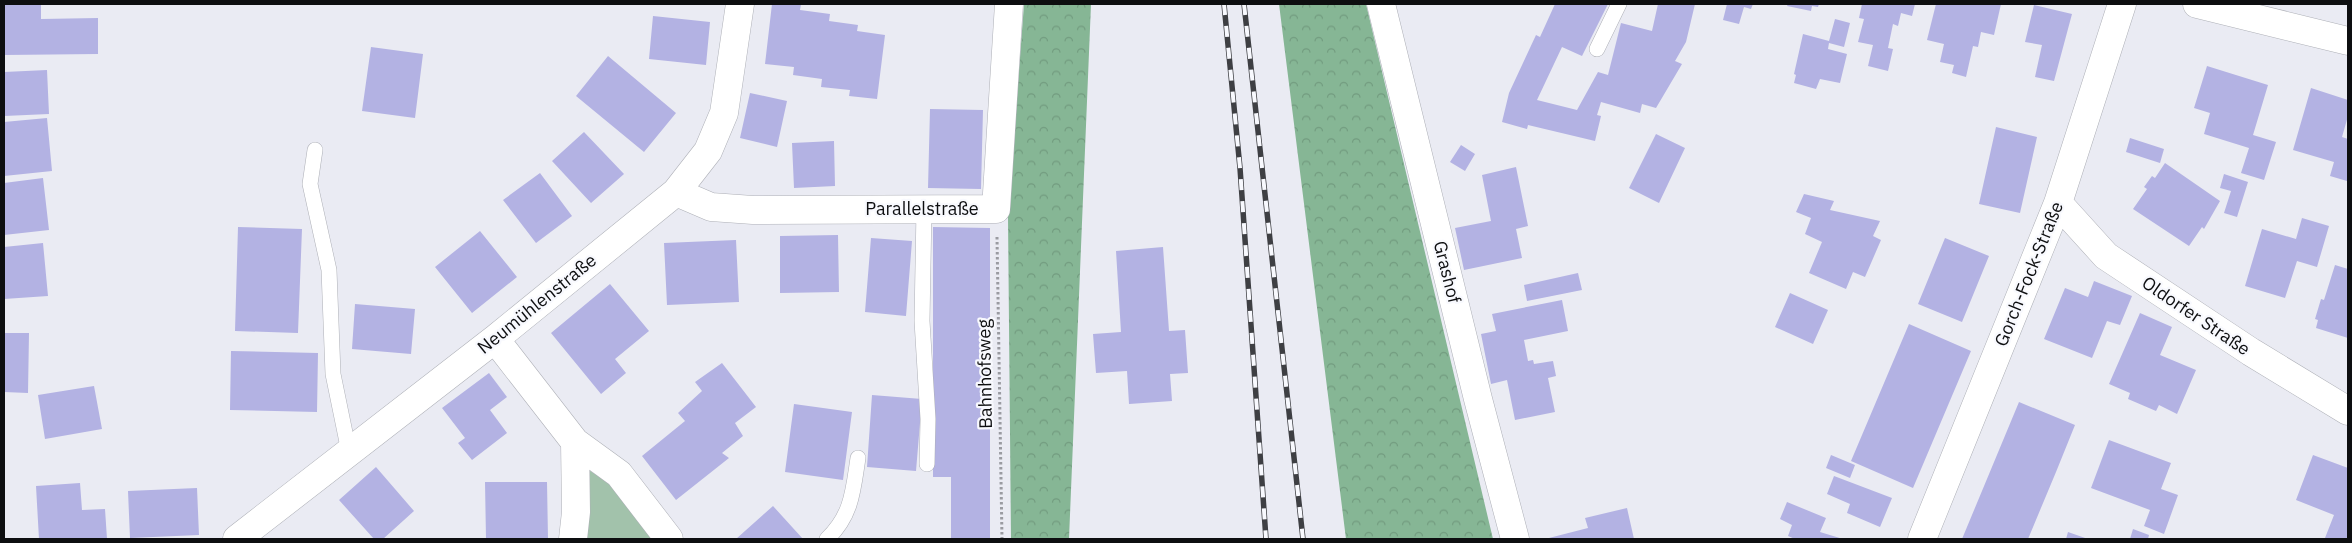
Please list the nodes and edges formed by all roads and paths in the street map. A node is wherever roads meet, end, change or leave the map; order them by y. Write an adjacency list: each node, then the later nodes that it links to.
1 (740, 4): 10 (street, Neumühlenstraße)
2 (1009, 4): 13 (street, Parallelstraße)
3 (1381, 4): 25 (street, Grashof)
4 (1619, 4): 8 (lane)
5 (2122, 4): 11 (street, Gorch-Fock-Straße)
6 (2197, 4): 7 (street)
7 (2348, 41)
8 (1597, 49)
9 (315, 150): 17 (lane)
10 (676, 192): 12 (street, Parallelstraße); 14 (street, Neumühlenstraße)
11 (2058, 203): 15 (street, Oldorfer Straße); 26 (street, Gorch-Fock-Straße)
12 (924, 209): 13 (street, Parallelstraße); 19 (lane)
13 (996, 209): 24 (path, Bahnhofsweg)
14 (495, 338): 16 (street); 17 (street, Neumühlenstraße)
15 (2348, 411)
16 (575, 442): 21 (street); 22 (street)
17 (350, 452): 20 (street, Neumühlenstraße)
18 (858, 458): 23 (lane)
19 (927, 464)
20 (237, 539)
21 (573, 539)
22 (669, 539)
23 (827, 539)
24 (1002, 539)
25 (1515, 539)
26 (1922, 539)

